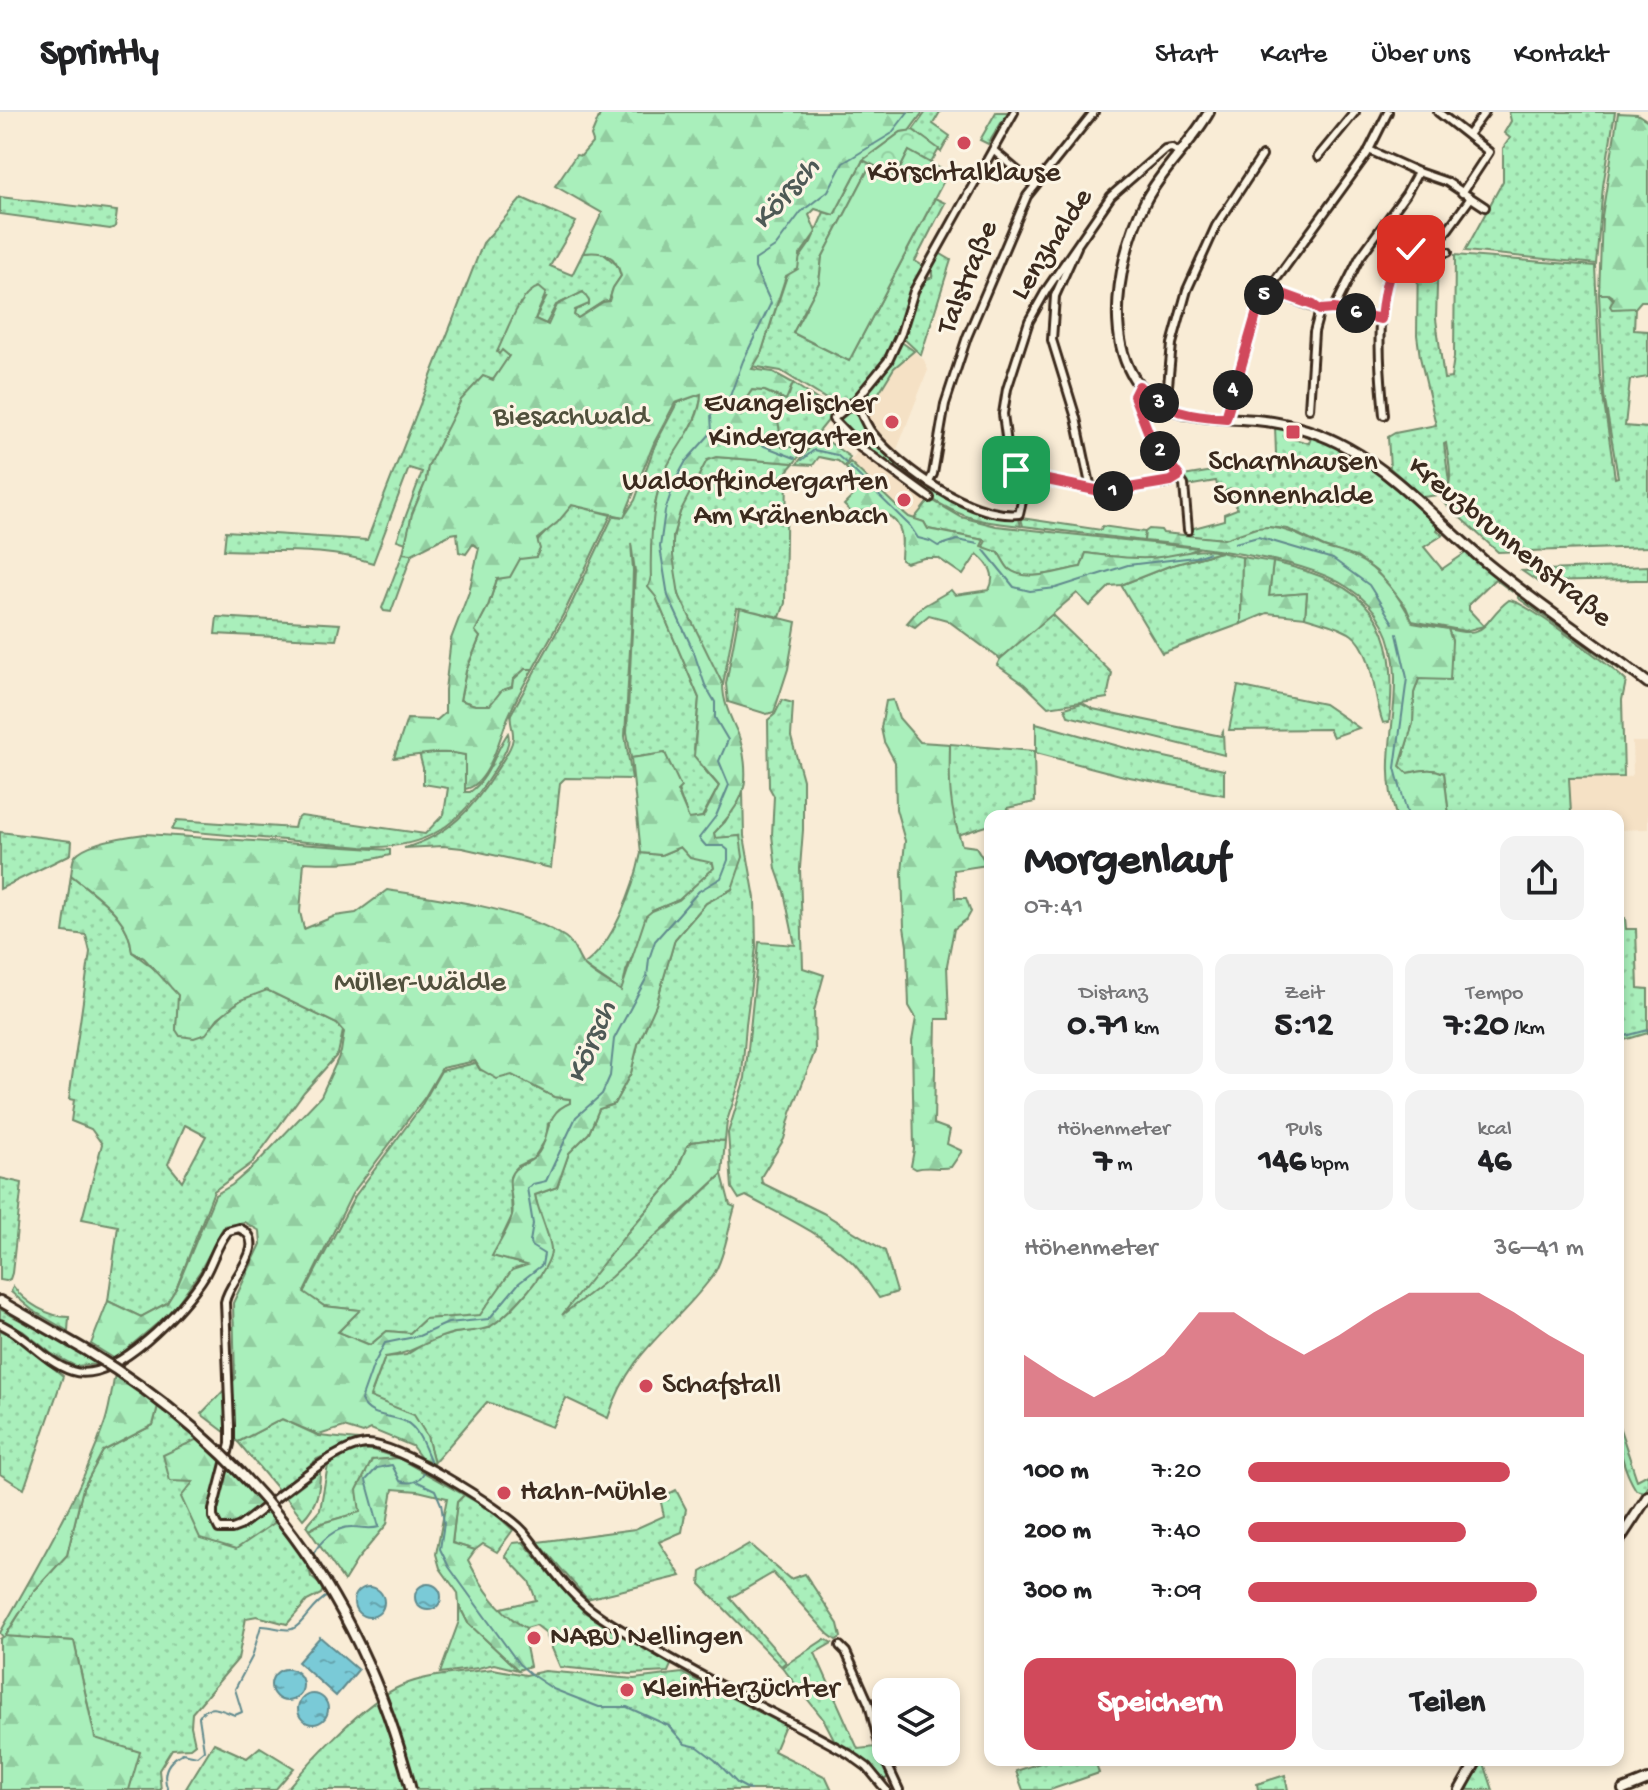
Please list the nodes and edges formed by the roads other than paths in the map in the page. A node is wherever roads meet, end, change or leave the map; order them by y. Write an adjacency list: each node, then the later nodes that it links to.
1 (1014, 112): 9 (street)
2 (1094, 112): 15 (street, Talstraße)
3 (1209, 112): 11 (main road)
4 (1355, 112): 13 (street)
5 (1388, 112): 10 (street)
6 (1438, 112): 8 (street)
7 (1485, 112): 8 (street)
8 (1468, 135): 16 (street)
9 (993, 150): 15 (street); 27 (street)
10 (1369, 150): 14 (street); 22 (street)
11 (1180, 153): 19 (street, Lenzhalde); 26 (main road)
12 (1262, 156): 28 (street)
13 (1318, 157)
14 (1418, 172): 16 (street); 23 (street)
15 (1034, 185): 34 (street, Talstraße)
16 (1462, 193): 17 (street)
17 (1470, 199): 18 (street); 20 (street)
18 (1485, 207)
19 (1077, 247): 32 (street, Lenzhalde); 35 (street)
20 (1432, 251): 21 (street); 25 (street)
21 (1448, 252)
22 (1269, 289): 24 (street); 31 (street)
23 (1334, 309): 24 (street); 25 (street)
24 (1320, 310): 29 (street)
25 (1381, 319): 30 (street)
26 (1139, 386): 28 (main road); 33 (street)
27 (856, 400): 34 (street); 36 (street)
28 (1166, 406): 31 (main road, Kreuzbrunnenstraße)
29 (1309, 409)
30 (1384, 415)
31 (1226, 418): 38 (main road, Kreuzbrunnenstraße)
32 (1028, 476): 34 (street); 35 (street)
33 (1179, 476): 35 (street); 37 (street)
34 (929, 482)
35 (1091, 489)
36 (930, 498)
37 (1188, 530)
38 (1648, 683)
39 (0, 1301): 46 (main road, bridge)
40 (0, 1324): 47 (street)
41 (1648, 1496): 42 (main road)
42 (1624, 1533)
43 (840, 1646): 48 (street)
44 (1474, 1766): 49 (main road)
45 (1648, 1780): 50 (main road)
46 (411, 1790)
47 (886, 1790)
48 (899, 1790)
49 (1460, 1790)
50 (1623, 1790)

